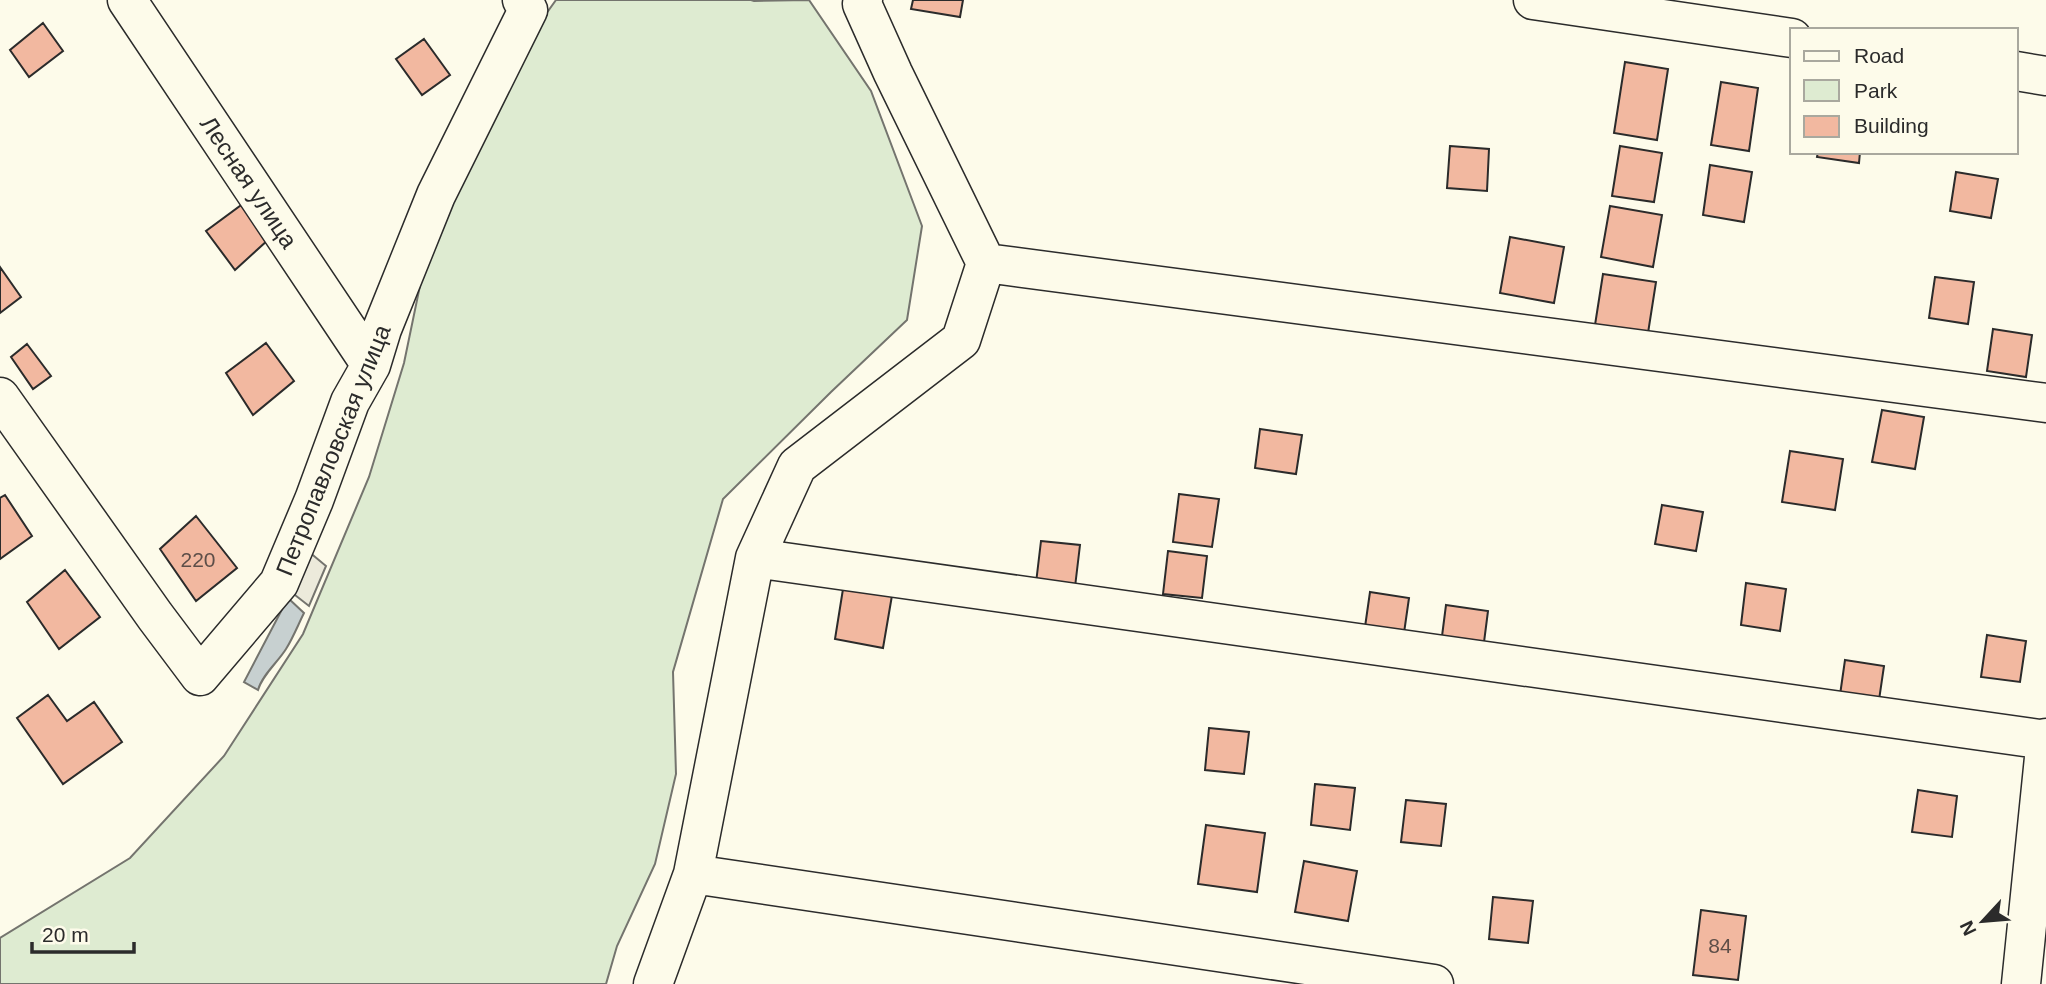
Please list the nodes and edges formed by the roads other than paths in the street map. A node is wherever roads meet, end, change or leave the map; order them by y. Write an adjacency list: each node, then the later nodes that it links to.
1 (127, 0): 9 (street, Лесная улица)
2 (863, 0): 8 (street)
3 (1533, 0): 5 (street)
4 (525, 5): 9 (street, Петропавловская улица)
5 (1790, 38)
6 (2018, 71): 7 (street)
7 (2046, 76)
8 (986, 263): 11 (street); 12 (street)
9 (371, 365): 10 (street, Петропавловская улица)
10 (0, 397)
11 (2046, 403)
12 (755, 558): 13 (street); 14 (street)
13 (2046, 739): 17 (street)
14 (694, 874): 15 (street); 16 (street)
15 (653, 984)
16 (1433, 984)
17 (2021, 984)

